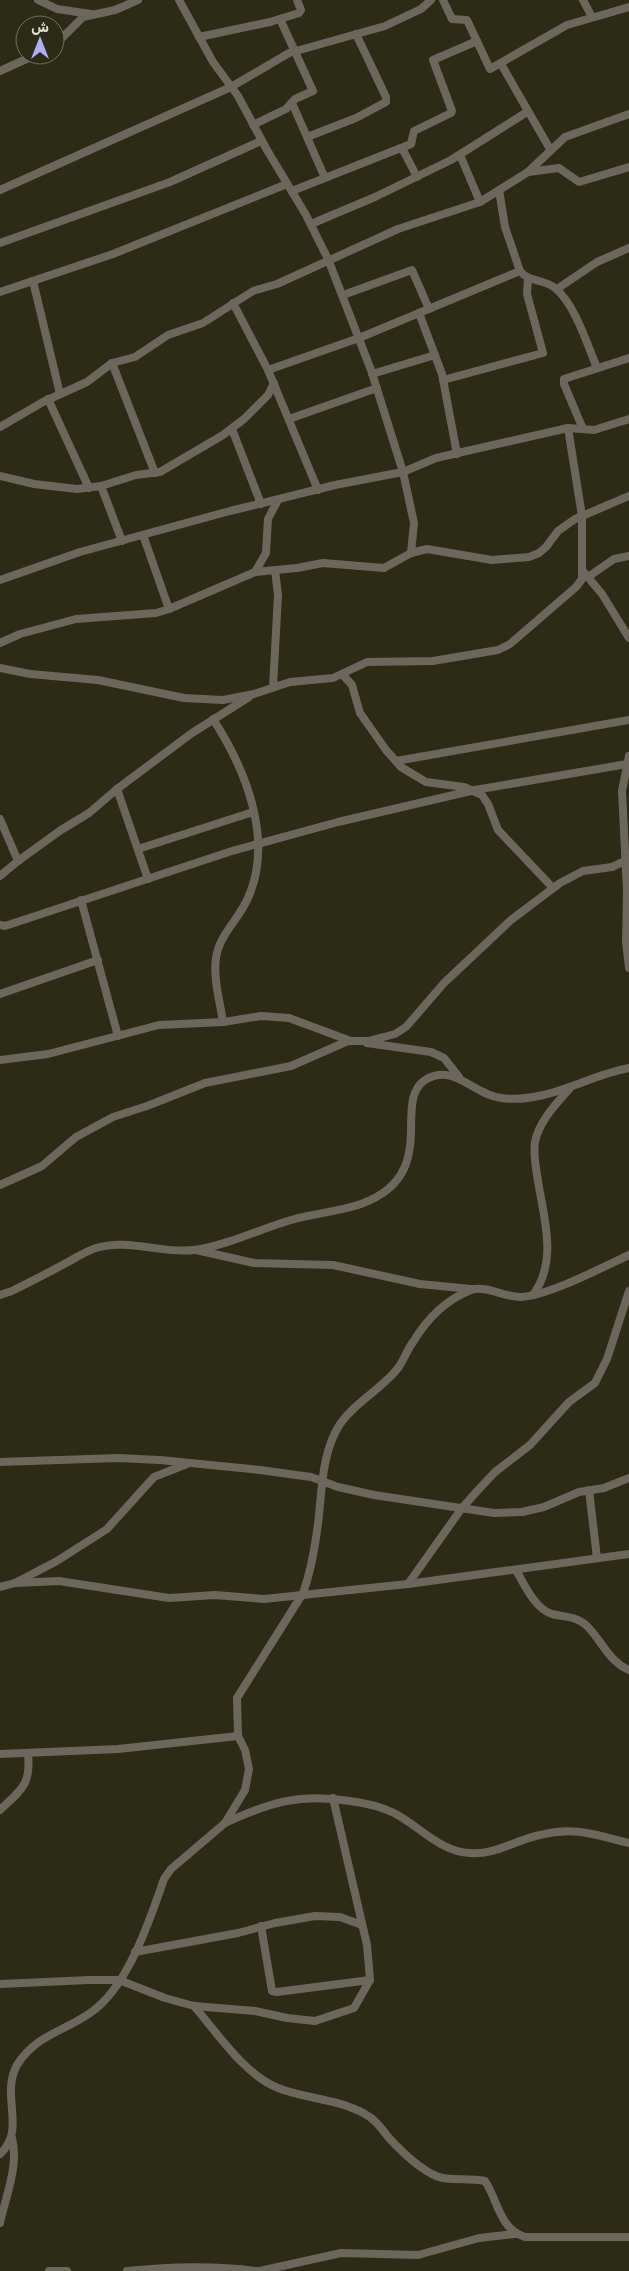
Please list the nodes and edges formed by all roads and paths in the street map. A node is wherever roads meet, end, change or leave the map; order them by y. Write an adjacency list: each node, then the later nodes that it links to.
1 (38, 0): 9 (street)
2 (138, 0): 9 (street)
3 (179, 0): 14 (street)
4 (297, 0): 11 (street)
5 (431, 0): 13 (street)
6 (443, 0): 15 (street)
7 (583, 0): 10 (street)
8 (629, 8): 10 (street)
9 (92, 14): 12 (street)
10 (592, 17): 18 (street)
11 (280, 19): 14 (street); 16 (street)
12 (65, 34)
13 (356, 34): 16 (street); 25 (street)
14 (199, 37): 20 (street)
15 (477, 42): 18 (street); 27 (street)
16 (296, 51): 20 (street); 21 (street)
17 (15, 64): 19 (street)
18 (501, 64): 22 (street)
19 (0, 71)
20 (231, 87): 24 (street); 35 (street)
21 (292, 103): 24 (street); 25 (street)
22 (527, 112): 28 (street); 29 (street)
23 (629, 114): 28 (street)
24 (254, 125): 26 (street)
25 (307, 137): 33 (street)
26 (262, 141): 34 (street); 39 (street)
27 (402, 148): 32 (street); 33 (street)
28 (550, 149): 31 (street)
29 (460, 155): 32 (street); 37 (street)
30 (629, 167): 31 (street)
31 (528, 172): 36 (street)
32 (417, 177): 38 (street)
33 (326, 178): 34 (street)
34 (289, 188): 38 (street); 44 (street)
35 (0, 190)
36 (499, 190): 37 (street); 42 (street)
37 (480, 202): 41 (street)
38 (311, 224): 41 (street)
39 (0, 243)
40 (629, 248): 45 (street)
41 (328, 259): 47 (street); 48 (street)
42 (520, 271): 43 (street); 49 (street)
43 (528, 278): 45 (street); 58 (street)
44 (33, 281): 46 (street); 61 (street)
45 (557, 289): 55 (street)
46 (0, 292)
47 (343, 295): 49 (street); 51 (street)
48 (233, 303): 54 (street); 56 (street)
49 (429, 309): 50 (street)
50 (419, 313): 51 (street); 52 (street)
51 (359, 338): 56 (street); 57 (street)
52 (434, 355): 57 (street); 58 (street)
53 (629, 358): 55 (street)
54 (112, 363): 61 (street); 70 (street)
55 (597, 368): 68 (street)
56 (268, 370): 59 (street)
57 (372, 374): 60 (street)
58 (444, 380): 69 (street)
59 (274, 384): 63 (street); 66 (street)
60 (377, 388): 63 (street); 71 (street)
61 (60, 394): 62 (street)
62 (48, 399): 65 (street); 74 (street)
63 (289, 419): 75 (street)
64 (629, 419): 68 (street)
65 (0, 427)
66 (232, 428): 70 (street); 78 (street)
67 (568, 428): 68 (street); 69 (street); 79 (street)
68 (583, 429)
69 (456, 454): 71 (street)
70 (155, 472): 73 (street)
71 (403, 472): 75 (street); 82 (street)
72 (0, 476): 74 (street)
73 (101, 486): 74 (street); 81 (street)
74 (89, 488)
75 (318, 490): 77 (street)
76 (629, 496): 79 (street)
77 (278, 500): 78 (street); 86 (street)
78 (260, 504): 80 (street)
79 (582, 516): 82 (street); 85 (street)
80 (143, 535): 81 (street); 89 (street)
81 (122, 540): 88 (street)
82 (411, 552): 84 (street)
83 (629, 556): 87 (street)
84 (275, 570): 86 (street); 94 (street)
85 (582, 570): 87 (street); 93 (street)
86 (256, 572): 89 (street)
87 (588, 577): 90 (street)
88 (0, 580)
89 (169, 609): 91 (street)
90 (629, 638)
91 (0, 643)
92 (0, 668): 95 (street)
93 (342, 674): 94 (street); 99 (street)
94 (273, 687): 95 (street)
95 (254, 694): 96 (street)
96 (213, 719): 101 (street); 103 (street)
97 (629, 720): 99 (street)
98 (629, 756): 100 (street)
99 (396, 762): 102 (street)
100 (627, 764): 102 (street); 107 (street)
101 (117, 789): 106 (street); 108 (street)
102 (475, 790): 105 (street); 111 (street)
103 (253, 812): 105 (street); 106 (street)
104 (0, 819): 108 (street)
105 (259, 843): 110 (street); 117 (street)
106 (138, 849): 110 (street)
107 (627, 859): 111 (street); 115 (street)
108 (18, 861): 109 (street)
109 (0, 876)
110 (148, 879): 112 (street)
111 (553, 888): 119 (street)
112 (81, 900): 113 (street); 114 (street)
113 (0, 925)
114 (98, 960): 116 (street); 118 (street)
115 (629, 968)
116 (0, 994)
117 (223, 1022): 118 (street); 119 (street)
118 (118, 1036): 120 (street)
119 (348, 1041): 122 (street); 124 (street)
120 (0, 1060)
121 (629, 1068): 123 (street)
122 (459, 1077): 123 (street); 125 (street)
123 (570, 1088): 130 (street)
124 (0, 1185)
125 (194, 1250): 127 (street); 129 (street)
126 (629, 1255): 130 (street)
127 (474, 1289): 130 (street); 135 (street)
128 (629, 1291): 131 (street)
129 (0, 1295)
130 (533, 1295)
131 (626, 1315): 137 (street)
132 (0, 1462): 133 (street)
133 (190, 1463): 135 (street); 141 (street)
134 (629, 1478): 136 (street)
135 (322, 1480): 137 (street); 144 (street)
136 (589, 1490): 137 (street); 139 (street)
137 (462, 1508): 142 (street)
138 (629, 1554): 139 (street)
139 (597, 1558): 140 (street)
140 (516, 1570): 142 (street); 145 (street)
141 (15, 1583): 143 (street); 144 (street)
142 (408, 1584): 144 (street)
143 (0, 1588)
144 (303, 1593): 146 (street)
145 (629, 1670)
146 (238, 1736): 147 (street); 151 (street)
147 (28, 1753): 148 (street); 150 (street)
148 (0, 1754)
149 (333, 1798): 151 (street); 152 (street); 153 (street)
150 (0, 1810)
151 (225, 1823): 155 (street)
152 (629, 1843)
153 (362, 1924): 154 (street); 157 (street)
154 (261, 1926): 155 (street); 157 (street)
155 (134, 1952): 156 (street)
156 (120, 1980): 158 (street); 159 (street); 160 (street)
157 (370, 1980): 159 (street)
158 (0, 1984)
159 (194, 2006): 163 (street)
160 (12, 2138): 161 (street); 162 (street)
161 (0, 2154)
162 (0, 2222)
163 (515, 2234): 164 (street); 169 (street)
164 (629, 2236)
165 (49, 2271): 166 (street)
166 (67, 2271)
167 (127, 2271): 168 (street)
168 (256, 2271)
169 (260, 2271)

